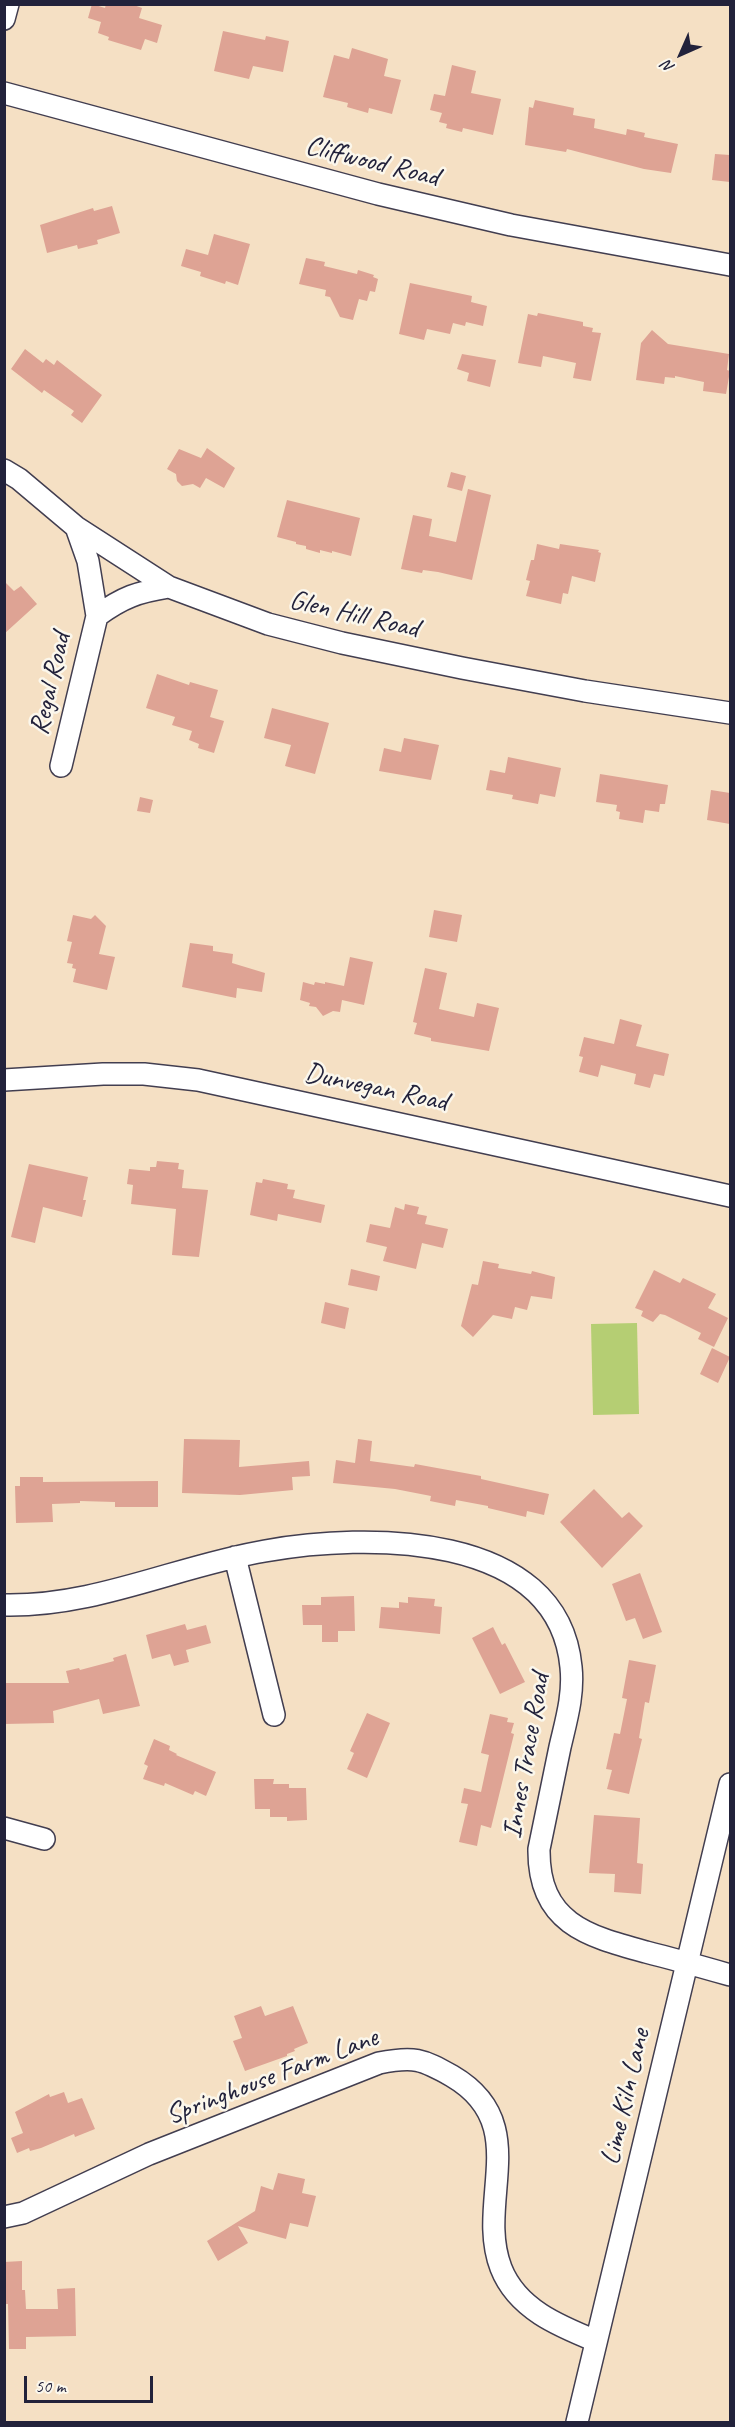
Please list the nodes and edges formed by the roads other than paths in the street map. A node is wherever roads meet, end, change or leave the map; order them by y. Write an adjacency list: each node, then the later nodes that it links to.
1 (8, 4): 2 (street)
2 (4, 19)
3 (4, 93): 4 (street, Cliffwood Road)
4 (730, 265)
5 (4, 470): 6 (street, Glen Hill Road)
6 (76, 527): 7 (street, Glen Hill Road); 8 (street, Regal Road)
7 (169, 586): 8 (street, Regal Road); 9 (street, Glen Hill Road)
8 (97, 616): 10 (street, Regal Road)
9 (730, 713)
10 (61, 766)
11 (4, 1080): 12 (street, Dunvegan Road)
12 (730, 1196)
13 (235, 1557): 14 (street, Innes Trace Road); 15 (street); 19 (street, Innes Trace Road)
14 (4, 1605)
15 (274, 1715)
16 (730, 1784): 19 (street, Lime Kiln Lane)
17 (4, 1828): 18 (street)
18 (44, 1839)
19 (687, 1963): 20 (street, Innes Trace Road); 22 (street, Lime Kiln Lane)
20 (730, 1975)
21 (4, 2217): 22 (street, Springhouse Farm Lane)
22 (596, 2341): 23 (street, Lime Kiln Lane)
23 (577, 2422)

